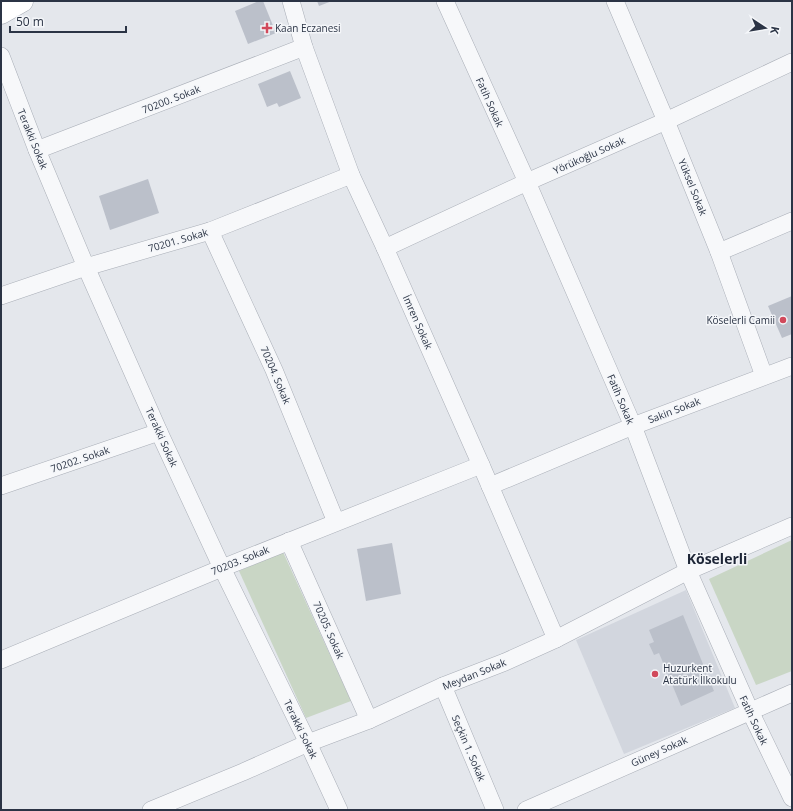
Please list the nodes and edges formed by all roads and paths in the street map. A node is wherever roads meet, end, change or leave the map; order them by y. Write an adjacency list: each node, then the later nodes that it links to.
1 (292, 1): 4 (street, İmren Sokak)
2 (445, 1): 10 (street, Fatih Sokak)
3 (615, 1): 7 (street, Yüksel Sokak)
4 (304, 47): 8 (street, 70200. Sokak); 9 (street, İmren Sokak)
5 (1, 56): 8 (street, Terakki Sokak)
6 (792, 62): 7 (street, Yörükoğlu Sokak)
7 (666, 121): 10 (street, Yörükoğlu Sokak); 14 (street, Yüksel Sokak)
8 (37, 150): 15 (street, Terakki Sokak)
9 (351, 175): 12 (street, 70201. Sokak); 13 (street, İmren Sokak)
10 (527, 182): 13 (street, Yörükoğlu Sokak); 19 (street, Fatih Sokak)
11 (792, 221): 14 (street)
12 (210, 231): 15 (street, 70201. Sokak); 24 (street, 70204. Sokak)
13 (385, 248): 21 (street, İmren Sokak)
14 (718, 252): 18 (street, Yüksel Sokak)
15 (86, 267): 16 (street, 70201. Sokak); 20 (street, Terakki Sokak)
16 (1, 296)
17 (792, 366): 18 (street, Sakin Sokak)
18 (764, 376): 19 (street, Sakin Sokak)
19 (633, 426): 23 (street, Sakin Sokak); 28 (street, Fatih Sokak)
20 (159, 432): 22 (street, 70202. Sokak); 27 (street, Terakki Sokak)
21 (481, 465): 23 (street, İmren Sokak); 24 (street, 70203. Sokak)
22 (1, 486)
23 (490, 486): 29 (street, İmren Sokak)
24 (336, 522): 26 (street, 70203. Sokak)
25 (792, 526): 28 (street, Meydan Sokak)
26 (288, 541): 27 (street, 70203. Sokak); 34 (street, 70205. Sokak)
27 (222, 568): 30 (street, 70203. Sokak); 35 (street, Terakki Sokak)
28 (688, 571): 29 (street, Meydan Sokak); 33 (street, Fatih Sokak)
29 (556, 639): 31 (street, Meydan Sokak)
30 (1, 660)
31 (443, 686): 34 (street, Meydan Sokak); 39 (street, Seçkin 1. Sokak)
32 (792, 693): 33 (street, Güney Sokak)
33 (750, 711): 36 (street, Fatih Sokak); 40 (street, Güney Sokak)
34 (369, 720): 35 (street, Meydan Sokak)
35 (308, 743): 37 (street, Meydan Sokak); 38 (street, Terakki Sokak)
36 (792, 798)
37 (151, 810)
38 (339, 810)
39 (495, 810)
40 (526, 810)

